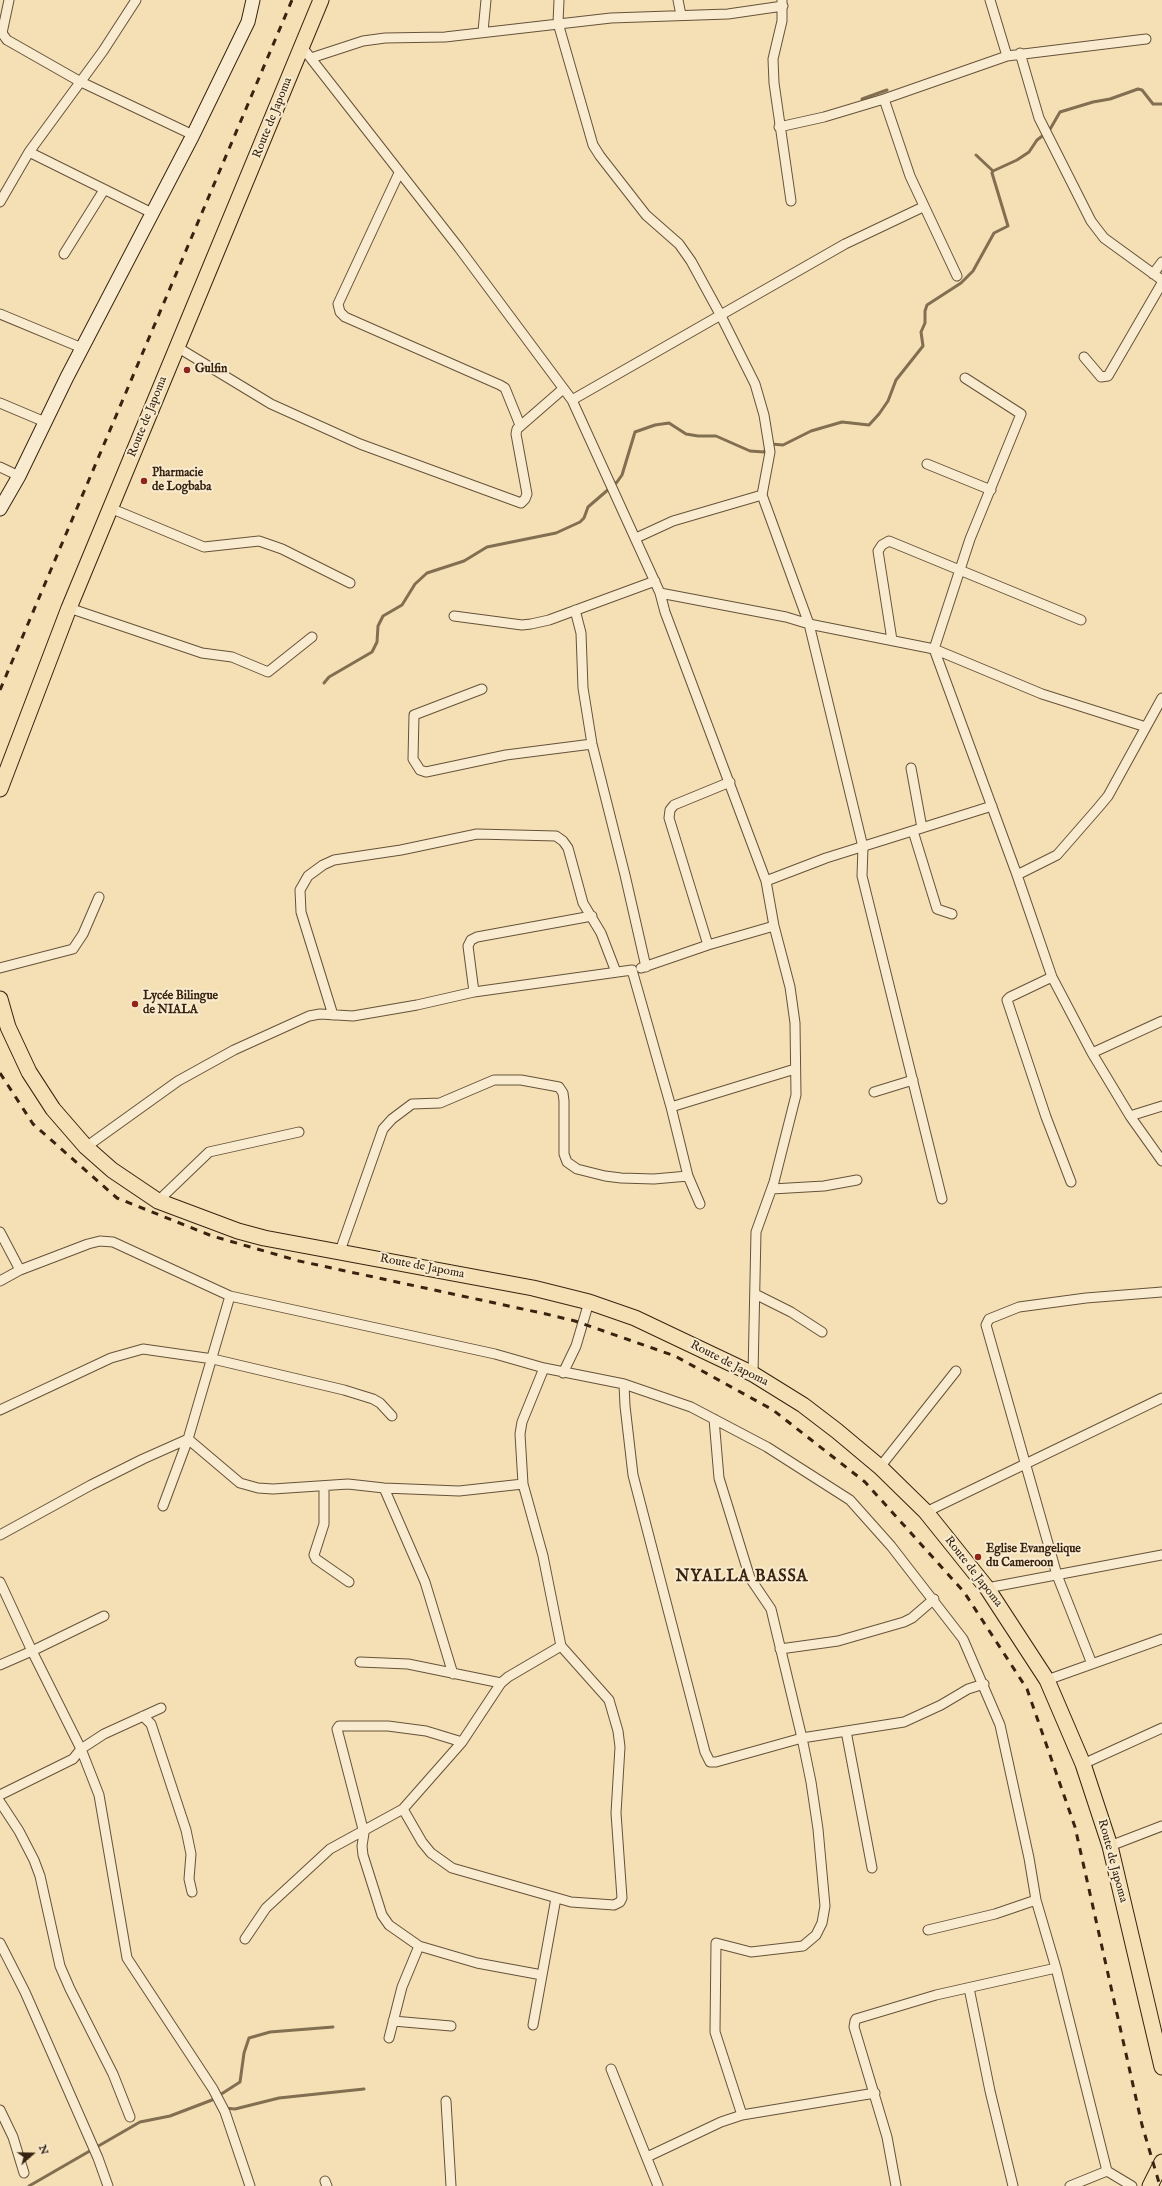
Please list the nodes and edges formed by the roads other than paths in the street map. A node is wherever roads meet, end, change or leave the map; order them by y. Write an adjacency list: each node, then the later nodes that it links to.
1 (9, 0): 17 (street)
2 (136, 0): 17 (street)
3 (252, 0): 20 (main road)
4 (321, 0): 14 (main road, Route de Japoma)
5 (486, 0): 12 (street)
6 (559, 0): 11 (street)
7 (678, 0): 10 (street)
8 (990, 0): 16 (street)
9 (782, 3): 10 (street); 19 (street)
10 (681, 15): 11 (street)
11 (558, 23): 12 (street); 35 (street)
12 (483, 31): 14 (street)
13 (1146, 39): 15 (street)
14 (307, 53): 22 (street); 36 (main road, Route de Japoma)
15 (1020, 53): 16 (street); 30 (street)
16 (1007, 56): 18 (street)
17 (79, 81): 20 (street); 21 (street)
18 (884, 99): 19 (street); 26 (street)
19 (779, 127): 24 (street)
20 (193, 135): 27 (main road)
21 (29, 152): 23 (street); 25 (street)
22 (399, 173): 40 (street); 44 (street)
23 (104, 190): 27 (street); 28 (street)
24 (791, 200)
25 (0, 202)
26 (923, 207): 31 (street); 35 (street)
27 (152, 213): 37 (main road)
28 (64, 254)
29 (1162, 262): 30 (street)
30 (1153, 274): 32 (street)
31 (957, 276)
32 (1162, 280)
33 (1162, 284): 38 (street)
34 (0, 314): 37 (street)
35 (720, 314): 41 (street); 49 (street)
36 (177, 347): 44 (street); 50 (main road, Route de Japoma)
37 (82, 348): 43 (main road)
38 (1084, 357)
39 (965, 378): 48 (street)
40 (563, 389): 41 (street); 44 (street)
41 (572, 400): 52 (street)
42 (0, 403): 43 (street)
43 (45, 422): 47 (main road)
44 (520, 425)
45 (927, 464): 48 (street)
46 (0, 467): 47 (street)
47 (19, 476): 51 (main road)
48 (991, 490): 53 (street)
49 (762, 496): 52 (street); 61 (street)
50 (110, 508): 55 (street); 57 (main road, Route de Japoma)
51 (0, 509)
52 (636, 538): 54 (street)
53 (959, 570): 60 (street); 63 (street); 64 (street)
54 (654, 581): 56 (street); 58 (street)
55 (350, 583)
56 (660, 593): 61 (street); 70 (street)
57 (69, 608): 62 (street); 71 (main road, Route de Japoma)
58 (576, 610): 59 (street); 68 (street)
59 (454, 616)
60 (1081, 620)
61 (809, 624): 63 (street); 74 (street)
62 (312, 637)
63 (892, 640): 64 (street)
64 (934, 649): 67 (street); 72 (street)
65 (482, 689): 68 (street)
66 (1160, 705): 67 (street)
67 (1146, 727): 75 (street)
68 (592, 744): 82 (street)
69 (911, 768): 73 (street)
70 (730, 782): 76 (street); 81 (street)
71 (0, 788)
72 (992, 806): 73 (street); 75 (street)
73 (918, 829): 74 (street); 78 (street)
74 (863, 847): 76 (street); 93 (street)
75 (1017, 875): 86 (street)
76 (766, 881): 80 (street)
77 (99, 897): 83 (street)
78 (952, 914)
79 (592, 916): 85 (street); 87 (street); 89 (street)
80 (774, 926): 81 (street); 92 (street)
81 (708, 945): 82 (street)
82 (646, 967): 84 (street)
83 (0, 968)
84 (632, 970): 85 (street); 95 (street)
85 (616, 972): 87 (street)
86 (1052, 978): 91 (street); 103 (street)
87 (474, 992): 89 (street)
88 (0, 999): 99 (main road, Route de Japoma)
89 (333, 1015): 99 (street)
90 (1162, 1021): 91 (street)
91 (1092, 1053): 97 (street)
92 (795, 1069): 95 (street); 104 (street)
93 (912, 1080): 94 (street); 105 (street)
94 (874, 1092)
95 (671, 1106): 101 (street)
96 (1162, 1106): 97 (street)
97 (1130, 1116): 100 (street)
98 (299, 1132): 106 (street)
99 (86, 1147): 106 (main road, Route de Japoma)
100 (1162, 1161)
101 (688, 1176): 107 (street); 109 (street)
102 (857, 1180): 104 (street)
103 (1071, 1182)
104 (772, 1189): 113 (street)
105 (942, 1199)
106 (158, 1201): 109 (main road, Route de Japoma)
107 (700, 1204)
108 (0, 1232): 110 (street)
109 (340, 1251): 115 (main road, Route de Japoma)
110 (20, 1270): 111 (street); 114 (street)
111 (0, 1281)
112 (1162, 1292): 128 (street)
113 (754, 1294): 116 (street); 121 (street)
114 (230, 1296): 117 (street); 118 (street)
115 (589, 1302): 120 (street); 121 (main road, Route de Japoma)
116 (822, 1332)
117 (213, 1360): 124 (street); 125 (street); 127 (street)
118 (544, 1368): 120 (street); 130 (street)
119 (956, 1371): 129 (street)
120 (563, 1373): 122 (street)
121 (753, 1374): 129 (main road, Route de Japoma)
122 (624, 1384): 126 (street); 158 (street)
123 (1162, 1398): 128 (street)
124 (0, 1410)
125 (392, 1416)
126 (714, 1419): 141 (street); 145 (street)
127 (188, 1440): 131 (street); 133 (street); 135 (street)
128 (1025, 1465): 134 (street); 137 (street)
129 (880, 1467): 134 (main road, Route de Japoma)
130 (523, 1484): 132 (street); 144 (street)
131 (324, 1486): 132 (street); 139 (street)
132 (384, 1488): 150 (street)
133 (163, 1506)
134 (926, 1512): 140 (main road, Route de Japoma)
135 (0, 1535)
136 (1162, 1555): 137 (street)
137 (1057, 1575): 140 (street); 148 (street)
138 (0, 1582): 146 (street)
139 (349, 1582)
140 (987, 1588): 151 (main road, Route de Japoma)
141 (934, 1599): 145 (street); 153 (street)
142 (104, 1616): 146 (street)
143 (1162, 1639): 148 (street)
144 (561, 1646): 152 (street); 170 (street)
145 (780, 1649): 158 (street)
146 (32, 1651): 149 (street); 160 (street)
147 (360, 1662): 150 (street)
148 (1092, 1664): 151 (street)
149 (0, 1665)
150 (453, 1674): 152 (street)
151 (1047, 1680): 161 (main road, Route de Japoma)
152 (501, 1683): 159 (street)
153 (984, 1684): 157 (street); 171 (street)
154 (161, 1708): 155 (street)
155 (143, 1716): 160 (street); 169 (street)
156 (1162, 1728): 161 (street)
157 (846, 1732): 158 (street); 168 (street)
158 (802, 1738): 189 (street)
159 (462, 1742): 164 (street); 166 (street)
160 (81, 1749): 162 (street); 196 (street)
161 (1083, 1764): 167 (main road, Route de Japoma)
162 (0, 1795)
163 (0, 1802): 190 (street)
164 (403, 1809): 166 (street); 170 (street)
165 (1162, 1826): 167 (street)
166 (364, 1833): 173 (street); 175 (street)
167 (1110, 1846): 182 (main road, Route de Japoma)
168 (872, 1868)
169 (192, 1892)
170 (556, 1898): 177 (street)
171 (1036, 1900): 172 (street); 176 (street)
172 (928, 1930)
173 (245, 1939)
174 (0, 1943): 195 (street)
175 (419, 1946): 177 (street); 179 (street)
176 (1056, 1968): 178 (street); 193 (street)
177 (542, 1975): 180 (street)
178 (969, 1988): 186 (street); 200 (street)
179 (393, 2021): 181 (street); 183 (street)
180 (533, 2025)
181 (451, 2026)
182 (1159, 2037): 184 (main road, Route de Japoma)
183 (389, 2038)
184 (1162, 2066)
185 (611, 2069): 191 (street)
186 (875, 2093): 189 (street); 199 (street)
187 (446, 2101): 197 (street)
188 (0, 2110): 194 (street)
189 (742, 2115): 191 (street)
190 (130, 2117)
191 (647, 2157): 198 (street)
192 (1162, 2162): 203 (main road)
193 (1107, 2171): 201 (street); 202 (street)
194 (24, 2173)
195 (108, 2186)
196 (250, 2186)
197 (451, 2186)
198 (658, 2186)
199 (896, 2186)
200 (1013, 2186)
201 (1070, 2186)
202 (1132, 2186)
203 (1150, 2186)

